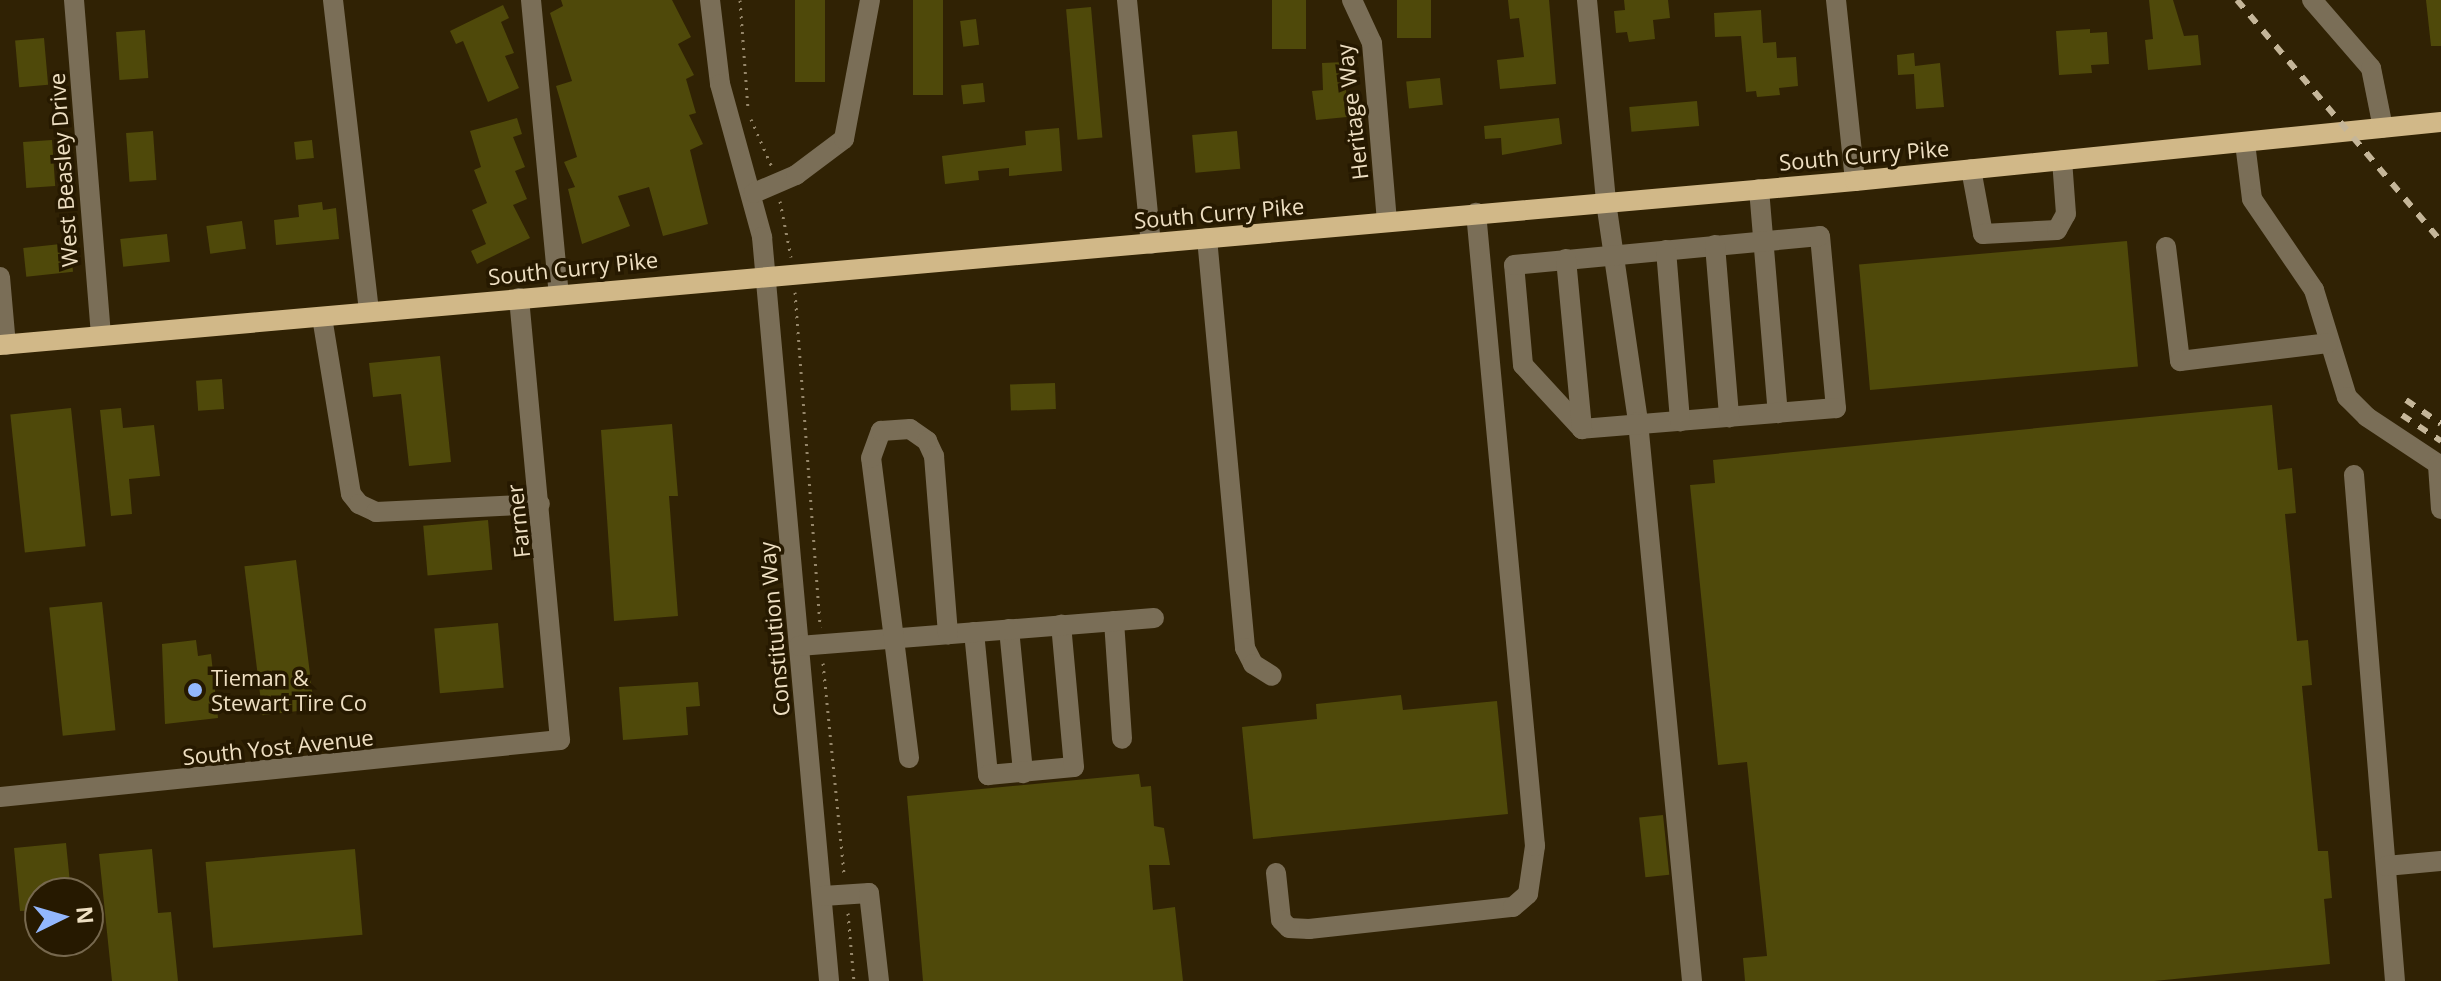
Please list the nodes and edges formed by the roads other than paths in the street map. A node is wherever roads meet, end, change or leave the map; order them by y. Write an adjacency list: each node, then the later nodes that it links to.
1 (74, 0): 36 (street, West Beasley Drive)
2 (333, 0): 34 (street)
3 (531, 0): 32 (street)
4 (710, 0): 18 (street, Constitution Way)
5 (870, 0): 18 (street)
6 (1127, 0): 24 (street)
7 (1352, 0): 21 (street, Heritage Way)
8 (1587, 0): 19 (street)
9 (1836, 0): 16 (street)
10 (2312, 0): 12 (street)
11 (2441, 122): 12 (main road, South Curry Pike)
12 (2383, 128): 13 (main road, South Curry Pike)
13 (2245, 143): 14 (main road, South Curry Pike); 37 (street)
14 (2062, 160): 15 (main road, South Curry Pike); 15 (street)
15 (1971, 169): 16 (main road, South Curry Pike)
16 (1855, 181): 17 (main road, South Curry Pike)
17 (1759, 189): 19 (main road, South Curry Pike); 23 (street)
18 (754, 193): 30 (street, Constitution Way)
19 (1606, 202): 20 (main road, South Curry Pike); 28 (street)
20 (1476, 213): 21 (main road, South Curry Pike); 64 (street)
21 (1387, 221): 22 (main road, South Curry Pike)
22 (1207, 238): 24 (main road, South Curry Pike); 56 (street)
23 (1764, 241): 25 (street); 39 (street); 39 (street)
24 (1151, 244): 30 (main road, South Curry Pike)
25 (1715, 245): 27 (street); 40 (street)
26 (2166, 247): 37 (street)
27 (1666, 250): 28 (street); 41 (street)
28 (1614, 254): 29 (street); 42 (street)
29 (1566, 259): 43 (street); 43 (street)
30 (766, 274): 32 (main road, South Curry Pike); 55 (street, Constitution Way)
31 (0, 277): 38 (street)
32 (559, 294): 33 (main road, South Curry Pike)
33 (519, 298): 34 (main road, South Curry Pike); 46 (street, Farmer)
34 (369, 312): 35 (main road, South Curry Pike)
35 (322, 317): 36 (main road, South Curry Pike); 46 (street)
36 (101, 336): 38 (main road, South Curry Pike)
37 (2328, 343): 44 (street)
38 (3, 345)
39 (1778, 413): 40 (street)
40 (1729, 417): 41 (street)
41 (1680, 421): 42 (street)
42 (1638, 425): 43 (street); 68 (street)
43 (1582, 429)
44 (2439, 465): 47 (street)
45 (2354, 475): 63 (street)
46 (540, 504): 58 (street, Farmer)
47 (2441, 509)
48 (1154, 618): 49 (street)
49 (1114, 621): 50 (street); 57 (street)
50 (1061, 625): 51 (street); 60 (street)
51 (1009, 629): 52 (street); 60 (street)
52 (974, 632): 53 (street); 60 (street)
53 (948, 634): 54 (street); 54 (street)
54 (893, 638): 55 (street); 59 (street)
55 (799, 646): 65 (street, Constitution Way)
56 (1272, 676)
57 (1122, 739)
58 (560, 740): 61 (street, South Yost Avenue)
59 (909, 758)
60 (1023, 773)
61 (0, 797)
62 (2441, 861): 63 (street)
63 (2386, 866): 69 (street)
64 (1276, 873)
65 (823, 896): 66 (street, Constitution Way); 67 (street)
66 (829, 981)
67 (879, 981)
68 (1692, 981)
69 (2395, 981)

